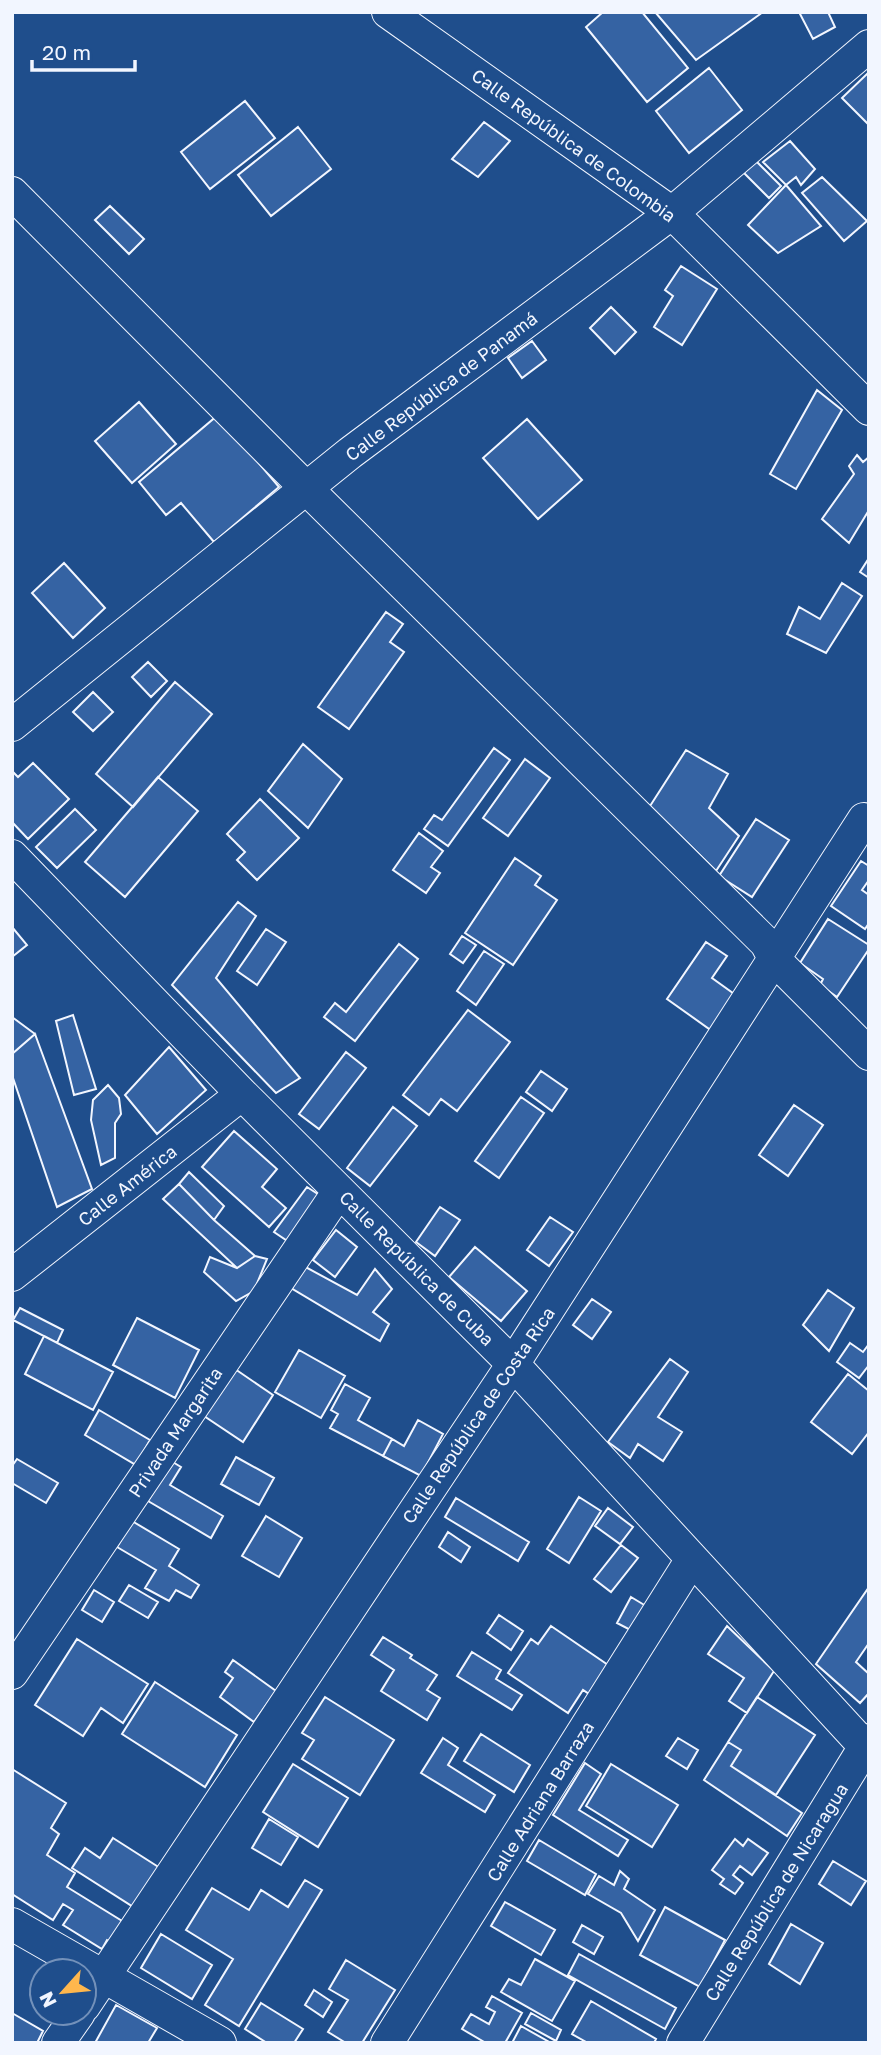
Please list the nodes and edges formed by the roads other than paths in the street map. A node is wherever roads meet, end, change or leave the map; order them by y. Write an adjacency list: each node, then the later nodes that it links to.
1 (388, 12): 4 (street, Calle República de Colombia)
2 (869, 46): 4 (street, Calle República de Panamá)
3 (12, 193): 6 (street)
4 (672, 213): 5 (street, Calle República de Colombia); 6 (street, Calle República de Panamá)
5 (869, 409)
6 (306, 488): 7 (street, Calle República de Panamá); 10 (street)
7 (12, 725)
8 (864, 819): 10 (street, Calle República de Costa Rica)
9 (12, 856): 12 (street, Calle República de Cuba)
10 (775, 960): 11 (street); 15 (street, Calle República de Costa Rica)
11 (869, 1054)
12 (243, 1094): 13 (street, Calle República de Cuba); 14 (street, Calle América)
13 (339, 1191): 15 (street, Calle República de Cuba); 17 (street, Privada Margarita)
14 (12, 1275)
15 (513, 1364): 16 (street, Calle República de Cuba); 20 (street, Calle República de Costa Rica)
16 (692, 1559): 18 (street, Calle República de Cuba); 25 (street, Calle Adriana Barraza)
17 (12, 1673)
18 (867, 1746): 26 (street, Calle República de Nicaragua)
19 (12, 1924): 20 (street)
20 (104, 1977): 21 (street, Calle República de Costa Rica); 24 (street)
21 (98, 1986)
22 (69, 2027): 23 (street)
23 (58, 2043)
24 (220, 2043)
25 (387, 2043)
26 (683, 2043)

